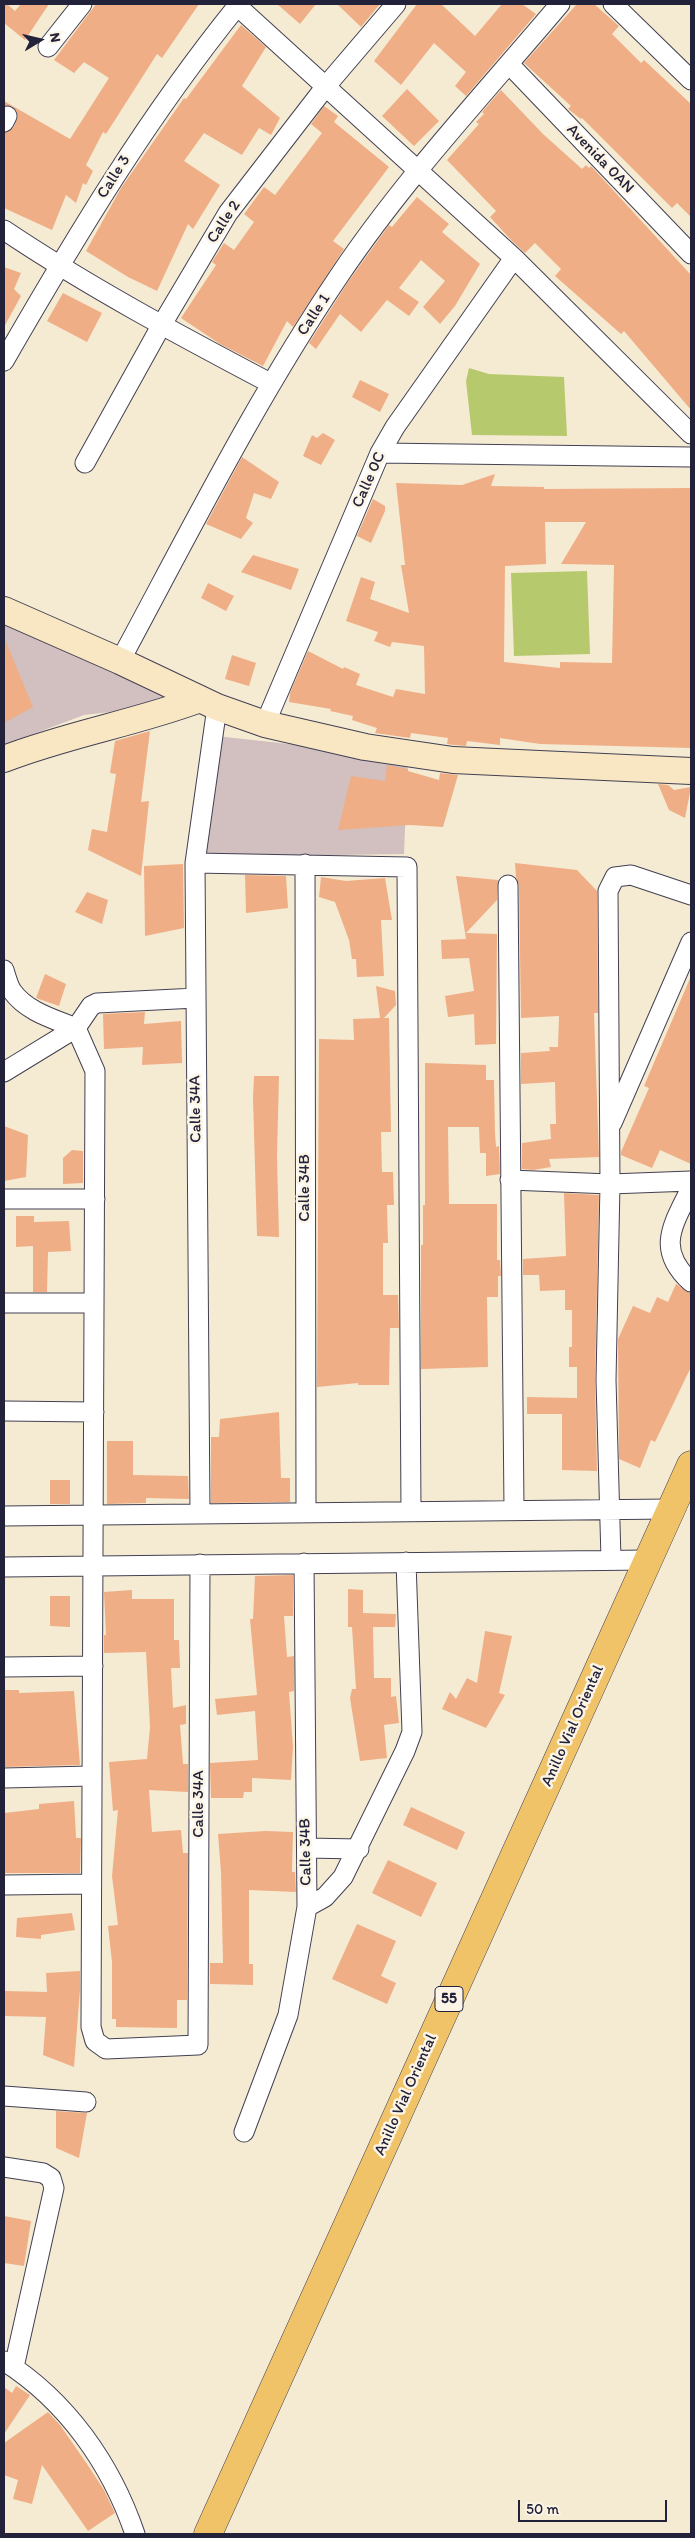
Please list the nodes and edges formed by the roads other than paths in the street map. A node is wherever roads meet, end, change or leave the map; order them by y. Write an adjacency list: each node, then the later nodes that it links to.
1 (82, 4): 6 (street)
2 (237, 4): 9 (street); 14 (street, Calle 3)
3 (396, 4): 9 (street, Calle 2)
4 (560, 4): 7 (street, Calle 1)
5 (613, 4): 8 (street)
6 (48, 48)
7 (509, 64): 10 (street, Calle 1); 12 (street, Avenida 0AN)
8 (691, 80)
9 (326, 86): 10 (street); 15 (street, Calle 2)
10 (419, 170): 13 (street); 17 (street, Calle 1)
11 (4, 230): 14 (street)
12 (691, 254)
13 (514, 258): 18 (street); 19 (street, Calle 0C)
14 (58, 267): 15 (street); 16 (street, Calle 3)
15 (161, 326): 17 (street); 21 (street, Calle 2)
16 (4, 361)
17 (270, 383): 23 (street, Calle 1)
18 (691, 434)
19 (380, 453): 20 (street); 25 (street, Calle 0C)
20 (691, 457)
21 (85, 463)
22 (4, 610): 23 (street)
23 (120, 660): 24 (street)
24 (208, 703): 25 (street); 26 (street); 28 (street, Calle 34A)
25 (265, 724): 27 (street)
26 (4, 759)
27 (691, 771)
28 (195, 864): 29 (street); 34 (street, Calle 34A)
29 (305, 864): 52 (street); 54 (street, Calle 34B)
30 (508, 885): 38 (street)
31 (691, 895): 37 (street)
32 (691, 942): 37 (street)
33 (4, 970): 35 (street)
34 (196, 998): 35 (street); 55 (street, Calle 34A)
35 (76, 1028): 36 (street); 43 (street)
36 (4, 1072)
37 (610, 1128): 40 (street)
38 (510, 1180): 40 (street); 50 (street)
39 (691, 1181): 40 (street)
40 (610, 1184): 53 (street)
41 (691, 1188): 44 (street)
42 (4, 1199): 43 (street)
43 (94, 1199): 46 (street)
44 (691, 1282)
45 (4, 1303): 46 (street)
46 (94, 1303): 48 (street)
47 (4, 1411): 48 (street)
48 (94, 1412): 56 (street)
49 (691, 1465): 51 (highway, Anillo Vial Oriental / 55)
50 (514, 1509): 52 (street); 53 (street)
51 (671, 1509): 53 (street); 59 (highway, Anillo Vial Oriental / 55)
52 (411, 1510): 54 (street)
53 (609, 1510): 58 (street)
54 (306, 1512): 55 (street)
55 (200, 1513): 56 (street)
56 (93, 1515): 57 (street); 63 (street)
57 (4, 1516)
58 (611, 1559): 59 (street); 60 (street)
59 (648, 1560): 80 (highway, Anillo Vial Oriental / 55)
60 (406, 1562): 61 (street); 70 (street)
61 (304, 1563): 62 (street); 69 (street, Calle 34B)
62 (200, 1564): 63 (street); 71 (street, Calle 34A)
63 (93, 1565): 64 (street); 65 (street)
64 (4, 1566)
65 (93, 1666): 66 (street); 67 (street)
66 (4, 1667)
67 (92, 1776): 68 (street); 71 (street)
68 (4, 1778)
69 (307, 1848): 70 (street); 73 (street, Calle 34B)
70 (358, 1849): 73 (street)
71 (92, 1884): 72 (street)
72 (4, 1885)
73 (307, 1906): 76 (street, Calle 34B)
74 (4, 2096): 75 (street)
75 (86, 2102)
76 (244, 2132)
77 (4, 2167): 78 (street)
78 (9, 2364): 79 (street)
79 (135, 2534)
80 (208, 2534)

